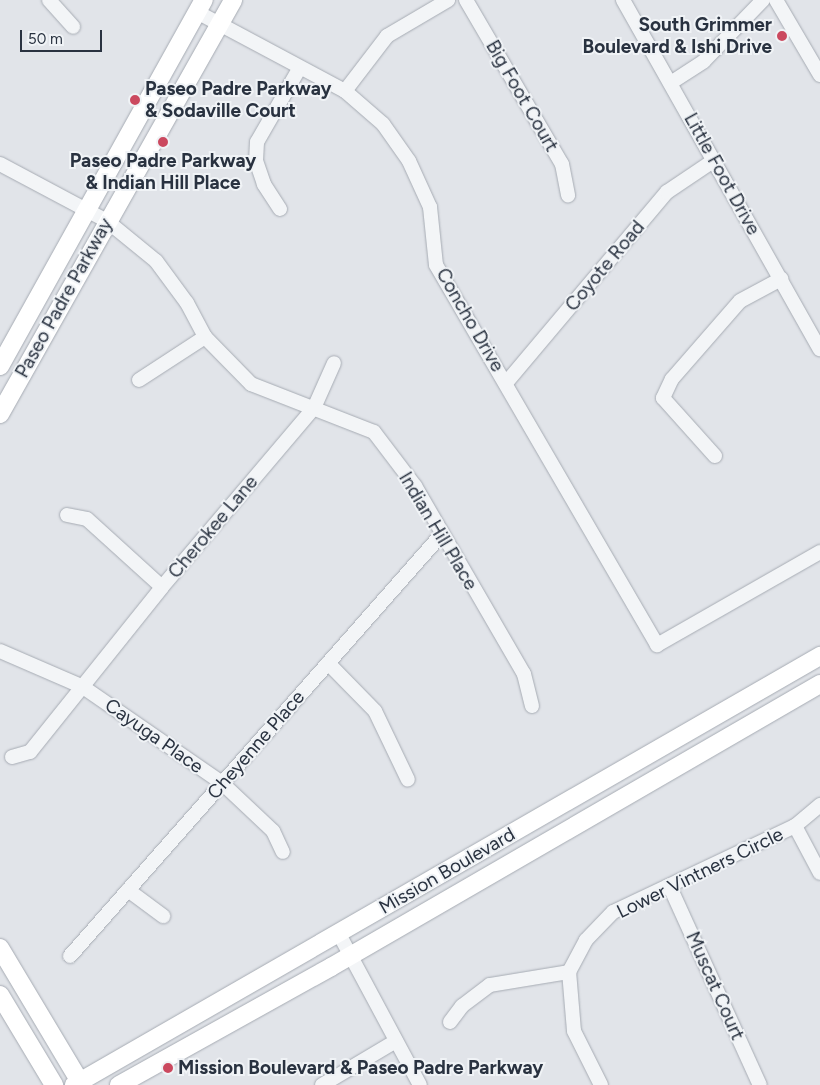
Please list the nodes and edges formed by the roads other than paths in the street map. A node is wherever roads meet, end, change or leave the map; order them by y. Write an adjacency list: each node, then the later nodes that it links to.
1 (49, 0): 10 (street)
2 (233, 0): 9 (main road, Paseo Padre Parkway)
3 (448, 0): 14 (street)
4 (466, 0): 17 (street, Big Foot Court)
5 (623, 0): 13 (street, Little Foot Drive)
6 (763, 0): 13 (street)
7 (776, 0): 12 (street)
8 (201, 6): 9 (street, Concho Drive); 19 (main road, Paseo Padre Parkway)
9 (220, 24): 11 (street, Concho Drive); 20 (main road, Paseo Padre Parkway)
10 (73, 27)
11 (299, 68): 14 (street, Concho Drive); 18 (street)
12 (820, 75)
13 (672, 82): 15 (street, Little Foot Drive)
14 (344, 91): 27 (street, Concho Drive)
15 (713, 161): 21 (street, Little Foot Drive); 27 (street, Coyote Road)
16 (0, 164): 19 (street, Indian Hill Place)
17 (568, 195)
18 (280, 209)
19 (87, 210): 20 (street, Indian Hill Place); 25 (main road, Paseo Padre Parkway)
20 (107, 221): 22 (street, Indian Hill Place); 29 (main road, Paseo Padre Parkway)
21 (781, 279): 23 (street, Little Foot Drive); 30 (street)
22 (205, 337): 26 (street); 28 (street, Indian Hill Place)
23 (820, 349)
24 (334, 363): 28 (street, Cherokee Lane)
25 (0, 366)
26 (139, 380)
27 (506, 383): 33 (street, Concho Drive)
28 (314, 408): 32 (street, Indian Hill Place); 34 (street, Cherokee Lane)
29 (0, 414)
30 (715, 456)
31 (67, 515): 34 (street)
32 (441, 535): 37 (street, Cheyenne Place); 40 (street, Indian Hill Place)
33 (820, 552)
34 (162, 587): 39 (street, Cherokee Lane)
35 (0, 651): 39 (street, Cayuga Place)
36 (820, 656): 51 (main road, Mission Boulevard)
37 (328, 663): 42 (street); 43 (street, Cheyenne Place)
38 (820, 684): 54 (main road, Mission Boulevard)
39 (83, 687): 41 (street, Cherokee Lane); 43 (street, Cayuga Place)
40 (532, 706)
41 (12, 757)
42 (408, 780)
43 (222, 783): 46 (street, Cayuga Place); 49 (street, Cheyenne Place)
44 (820, 805): 45 (street, Lower Vintners Circle)
45 (795, 826): 47 (street); 48 (street, Lower Vintners Circle)
46 (282, 852)
47 (820, 872)
48 (670, 886): 55 (street, Lower Vintners Circle); 65 (street, Muscat Court)
49 (128, 890): 50 (street); 53 (street, Cheyenne Place)
50 (163, 916)
51 (339, 934): 54 (street); 59 (main road, Mission Boulevard)
52 (0, 948): 59 (main road)
53 (70, 956)
54 (350, 956): 58 (street); 61 (main road, Mission Boulevard)
55 (569, 972): 57 (street); 64 (street)
56 (0, 995): 60 (main road)
57 (450, 1022)
58 (396, 1041): 62 (street); 63 (street)
59 (79, 1084)
60 (54, 1085)
61 (119, 1085)
62 (322, 1085)
63 (420, 1085)
64 (600, 1085)
65 (760, 1085)

